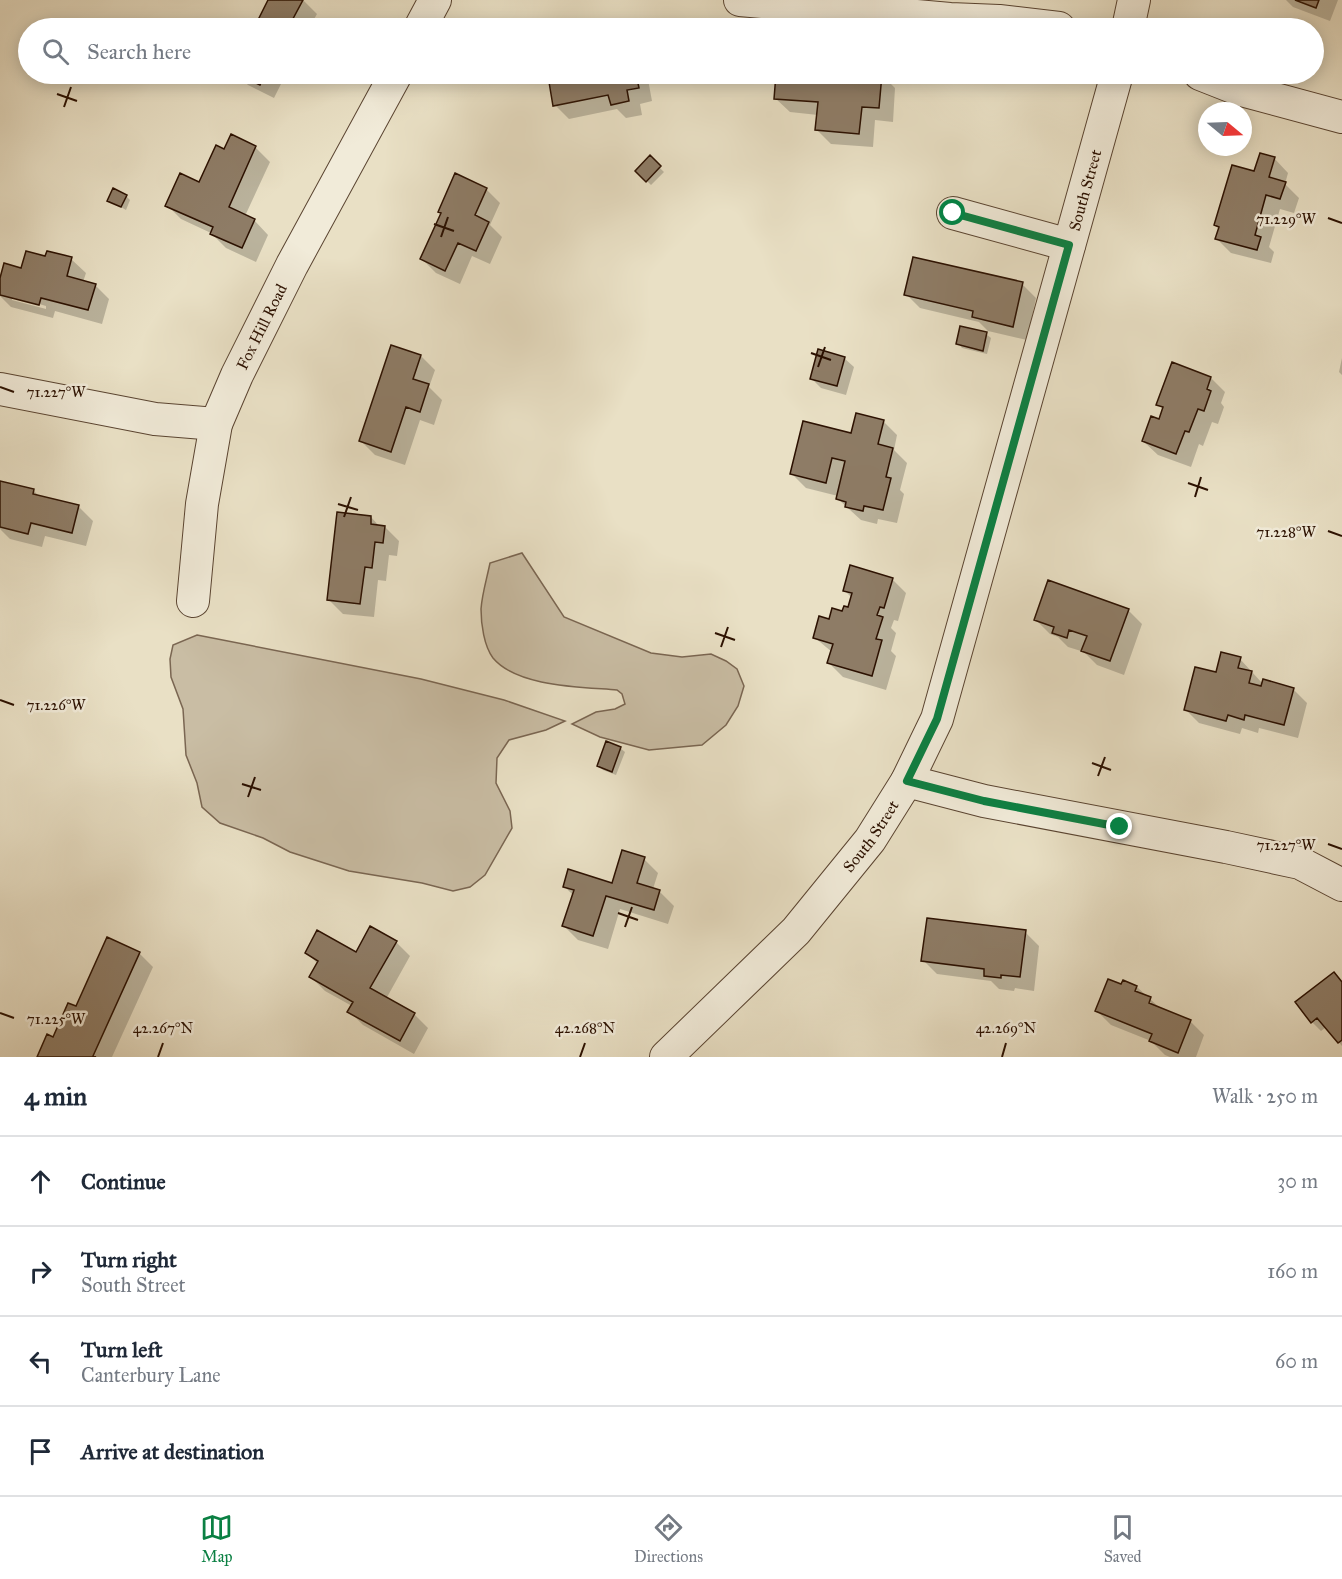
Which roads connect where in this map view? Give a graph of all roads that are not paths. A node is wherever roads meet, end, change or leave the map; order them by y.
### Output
1 (435, 0) edge
2 (740, 0) edge
3 (1134, 0) edge
4 (425, 18) edge
5 (939, 18) edge
6 (1130, 18) edge
7 (391, 84) edge
8 (1114, 84) edge
9 (1225, 84) edge
10 (1342, 117) edge
11 (953, 213) dead end
12 (1069, 245) junction
13 (0, 389) edge
14 (216, 424) junction
15 (193, 601) dead end
16 (907, 781) junction
17 (1342, 885) edge
18 (666, 1057) edge

1 - 4 street
2 - 5 street
3 - 6 street
7 - 14 street, Fox Hill Road
8 - 12 street, South Street
9 - 10 street
11 - 12 street
12 - 16 street, South Street
13 - 14 street
14 - 15 street, Fox Hill Road
16 - 17 street
16 - 18 street, South Street

